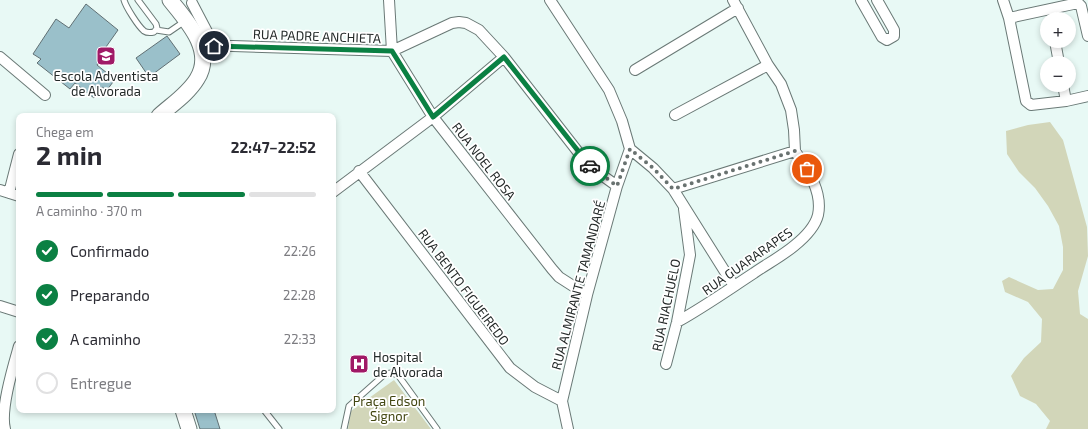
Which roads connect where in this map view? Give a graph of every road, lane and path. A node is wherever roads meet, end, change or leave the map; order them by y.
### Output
1 (124, 0) edge
2 (138, 0) edge
3 (170, 0) edge
4 (389, 0) edge
5 (550, 0) edge
6 (861, 0) edge
7 (877, 0) edge
8 (1003, 0) edge
9 (194, 1) edge
10 (736, 4) edge
11 (1056, 12) edge
12 (1040, 15) edge
13 (183, 17) junction
14 (1009, 18) junction
15 (156, 30) junction
16 (1088, 36) edge
17 (207, 45) junction
18 (392, 51) junction
19 (0, 57) edge
20 (504, 57) junction
21 (768, 65) junction
22 (635, 70) dead end
23 (1065, 92) edge
24 (45, 95) dead end
25 (1088, 96) edge
26 (1066, 102) junction
27 (162, 113) edge
28 (675, 115) dead end
29 (433, 117) junction
30 (630, 149) junction
31 (795, 151) junction
32 (16, 166) edge
33 (360, 172) junction
34 (617, 186) junction
35 (673, 189) junction
36 (336, 190) edge
37 (9, 193) edge
38 (683, 204) junction
39 (734, 286) junction
40 (587, 295) junction
41 (0, 306) edge
42 (16, 311) edge
43 (677, 322) junction
44 (16, 356) edge
45 (666, 364) dead end
46 (562, 401) junction
47 (185, 413) edge
48 (266, 413) edge
49 (5, 429) edge
50 (189, 429) edge
51 (279, 429) edge
52 (344, 429) edge
53 (437, 429) edge
54 (568, 429) edge

1 - 15 lane
2 - 15 lane
3 - 13 main road
4 - 18 street, RUA NOEL ROSA
5 - 30 street
6 - 7 street
8 - 14 street
9 - 13 street
9 - 17 street
10 - 21 street
10 - 22 street
11 - 16 street
12 - 14 street
13 - 15 lane
13 - 17 main road
14 - 26 street
17 - 18 street, RUA PADRE ANCHIETA
17 - 27 main road
18 - 20 street, RUA PADRE ANCHIETA
18 - 29 street, RUA NOEL ROSA
19 - 24 street
20 - 29 street
20 - 34 street, RUA PADRE ANCHIETA
21 - 28 street
21 - 31 street
23 - 26 street
25 - 26 street
29 - 33 street
29 - 40 street, RUA NOEL ROSA
30 - 34 street, RUA ALMIRANTE TAMANDARÉ
30 - 35 street
31 - 35 street
31 - 39 street, RUA GUARARAPES
32 - 37 street
33 - 36 street
33 - 46 street, RUA BENTO FIGUEIREDO
34 - 40 street, RUA ALMIRANTE TAMANDARÉ
35 - 38 street
38 - 39 street
38 - 43 street, RUA RIACHUELO
39 - 43 street, RUA GUARARAPES
40 - 46 street, RUA ALMIRANTE TAMANDARÉ
41 - 42 street
43 - 45 street, RUA RIACHUELO
44 - 49 street
46 - 54 street, RUA ALMIRANTE TAMANDARÉ
47 - 50 main road
48 - 51 lane
52 - 53 lane

